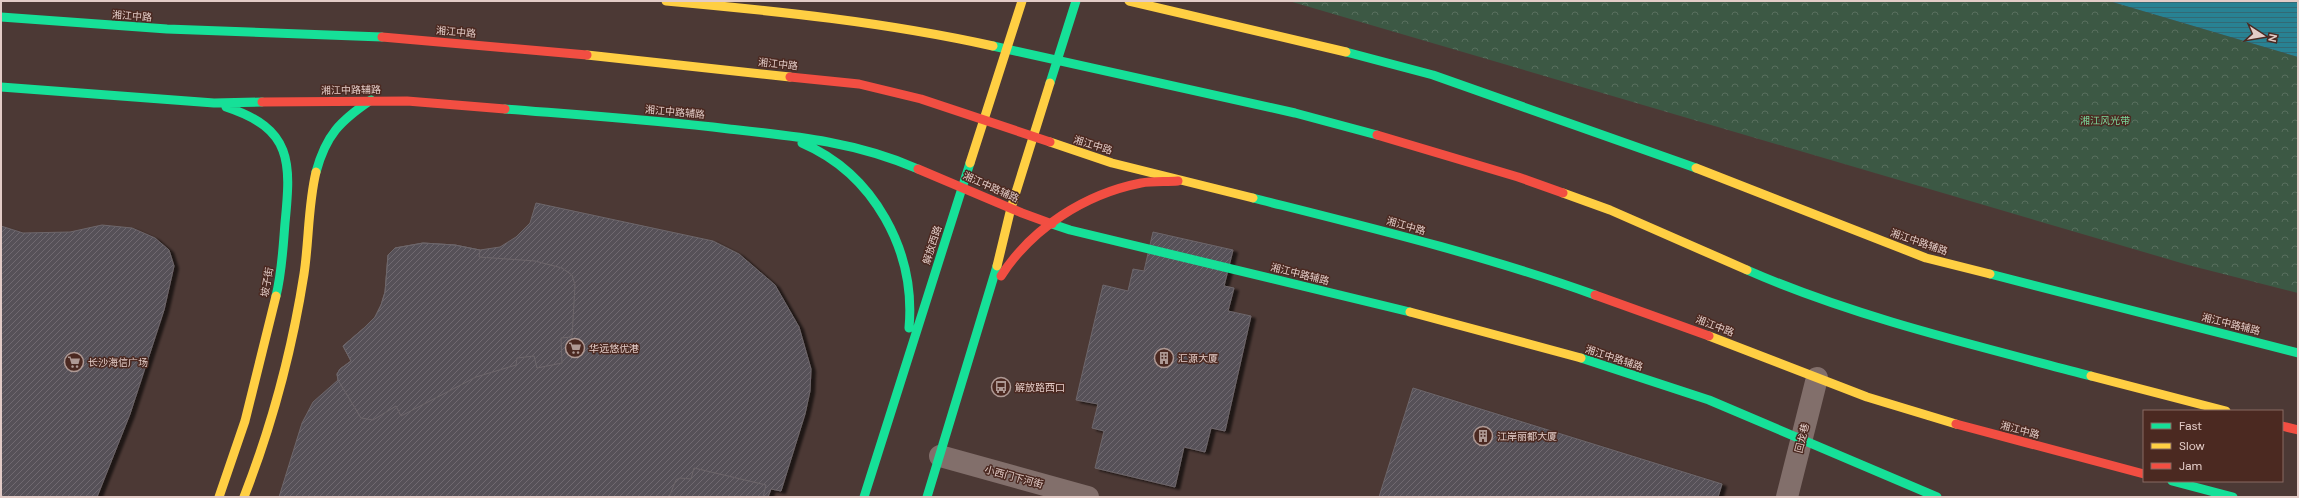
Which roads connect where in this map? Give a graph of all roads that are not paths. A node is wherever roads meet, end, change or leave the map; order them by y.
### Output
1 (666, 1) edge
2 (1022, 1) edge
3 (1076, 1) edge
4 (1129, 1) edge
5 (1, 17) edge
6 (1007, 49) junction
7 (1058, 60) junction
8 (1, 87) edge
9 (371, 100) junction
10 (214, 104) junction
11 (984, 119) junction
12 (768, 133) junction
13 (1033, 137) junction
14 (1184, 180) junction
15 (962, 186) junction
16 (1011, 208) junction
17 (1050, 223) junction
18 (984, 307) junction
19 (2298, 353) edge
20 (906, 359) junction
21 (1817, 378) junction
22 (2222, 410) edge
23 (2283, 426) edge
24 (2298, 430) edge
25 (1802, 439) junction
26 (940, 456) junction
27 (2143, 474) edge
28 (2176, 482) edge
29 (2212, 492) junction
30 (219, 497) edge
31 (244, 497) edge
32 (864, 497) edge
33 (927, 497) edge
34 (1088, 497) edge
35 (1786, 497) edge
36 (1937, 497) edge
37 (2223, 497) edge
38 (2233, 497) edge

1 - 6 main road
2 - 6 main road, 解放西路
3 - 7 main road
4 - 19 main road, 湘江中路辅路
5 - 11 main road, 湘江中路
6 - 7 main road
6 - 11 main road, 解放西路
7 - 13 main road
7 - 22 main road
8 - 10 main road, 湘江中路辅路
9 - 10 main road, 湘江中路辅路
9 - 12 main road, 湘江中路辅路
9 - 31 main road
10 - 30 main road, 坡子街
11 - 13 main road, 湘江中路
11 - 15 main road, 解放西路
12 - 15 main road, 湘江中路辅路
12 - 20 main road
13 - 14 main road, 湘江中路
13 - 16 main road
14 - 17 main road
14 - 21 main road, 湘江中路
15 - 16 main road, 湘江中路辅路
15 - 20 main road, 解放西路
16 - 17 main road, 湘江中路辅路
16 - 18 main road
17 - 18 main road
17 - 25 main road, 湘江中路辅路
18 - 26 main road
20 - 32 main road, 解放西路
21 - 25 street, 回龙巷
21 - 27 main road, 湘江中路
23 - 24 main road
25 - 35 street, 回龙巷
25 - 36 main road, 湘江中路辅路
26 - 33 main road
26 - 34 street, 小西门下河街
28 - 29 main road
29 - 37 main road
29 - 38 main road

